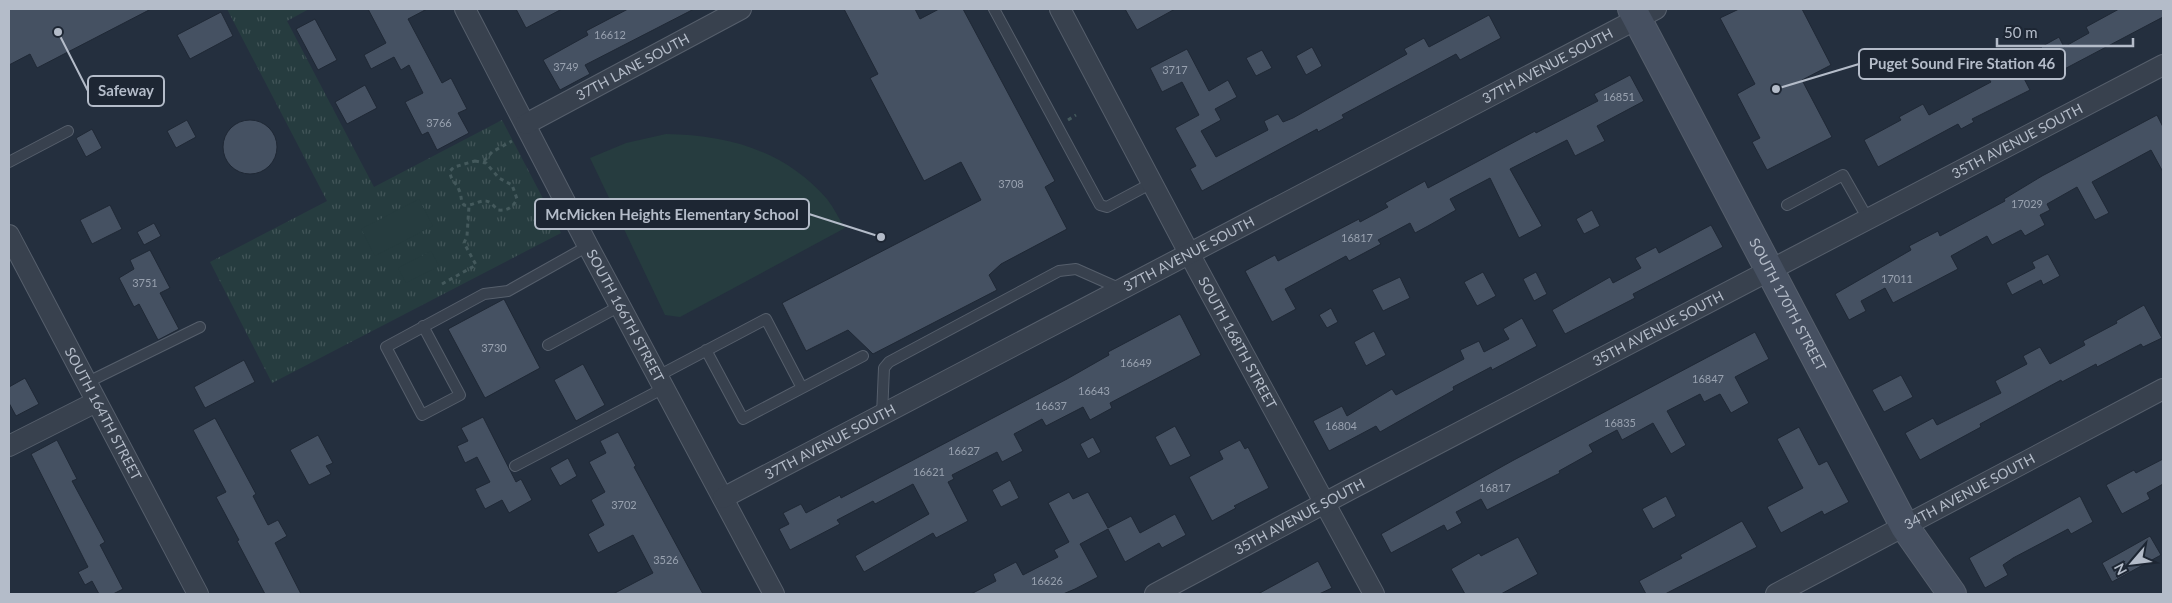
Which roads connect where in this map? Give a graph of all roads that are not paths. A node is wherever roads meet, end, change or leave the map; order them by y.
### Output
1 (465, 9) edge
2 (741, 9) edge
3 (994, 9) edge
4 (1060, 9) edge
5 (1642, 12) edge
6 (2163, 65) edge
7 (526, 124) junction
8 (68, 130) dead end
9 (9, 162) edge
10 (1152, 183) junction
11 (1787, 204) dead end
12 (1868, 220) junction
13 (9, 236) edge
14 (588, 246) junction
15 (1189, 254) junction
16 (1771, 270) junction
17 (1122, 290) junction
18 (620, 306) junction
19 (424, 326) junction
20 (200, 327) dead end
21 (548, 345) dead end
22 (706, 350) junction
23 (863, 356) dead end
24 (661, 382) junction
25 (86, 383) junction
26 (802, 388) junction
27 (2163, 389) edge
28 (96, 402) junction
29 (882, 415) junction
30 (9, 446) edge
31 (514, 466) dead end
32 (723, 498) junction
33 (1325, 503) junction
34 (1905, 527) junction
35 (198, 594) edge
36 (774, 594) edge
37 (1155, 594) edge
38 (1374, 594) edge
39 (1776, 594) edge
40 (1952, 594) edge

1 - 7 street, SOUTH 166TH STREET
2 - 7 street, 37TH LANE SOUTH
3 - 10 lane
4 - 10 street, SOUTH 168TH STREET
5 - 15 street, 37TH AVENUE SOUTH
5 - 16 street, SOUTH 170TH STREET
6 - 12 street, 35TH AVENUE SOUTH
7 - 14 street, SOUTH 166TH STREET
8 - 9 lane
10 - 15 street, SOUTH 168TH STREET
11 - 12 lane
12 - 16 street, 35TH AVENUE SOUTH
13 - 25 street, SOUTH 164TH STREET
14 - 18 street, SOUTH 166TH STREET
14 - 19 lane
15 - 17 street, 37TH AVENUE SOUTH
15 - 33 street, SOUTH 168TH STREET
16 - 33 street, 35TH AVENUE SOUTH
16 - 34 street, SOUTH 170TH STREET
17 - 29 street, 37TH AVENUE SOUTH
17 - 29 lane
18 - 21 lane
18 - 24 street, SOUTH 166TH STREET
19 - 19 lane
20 - 25 lane
22 - 24 lane
22 - 26 lane
22 - 26 lane
23 - 26 lane
24 - 31 lane
24 - 32 street, SOUTH 166TH STREET
25 - 28 street, SOUTH 164TH STREET
27 - 34 street, 34TH AVENUE SOUTH
28 - 30 street
28 - 35 street, SOUTH 164TH STREET
29 - 32 street, 37TH AVENUE SOUTH
32 - 36 street, SOUTH 166TH STREET
33 - 37 street, 35TH AVENUE SOUTH
33 - 38 street, SOUTH 168TH STREET
34 - 39 street, 34TH AVENUE SOUTH
34 - 40 street, SOUTH 170TH STREET

